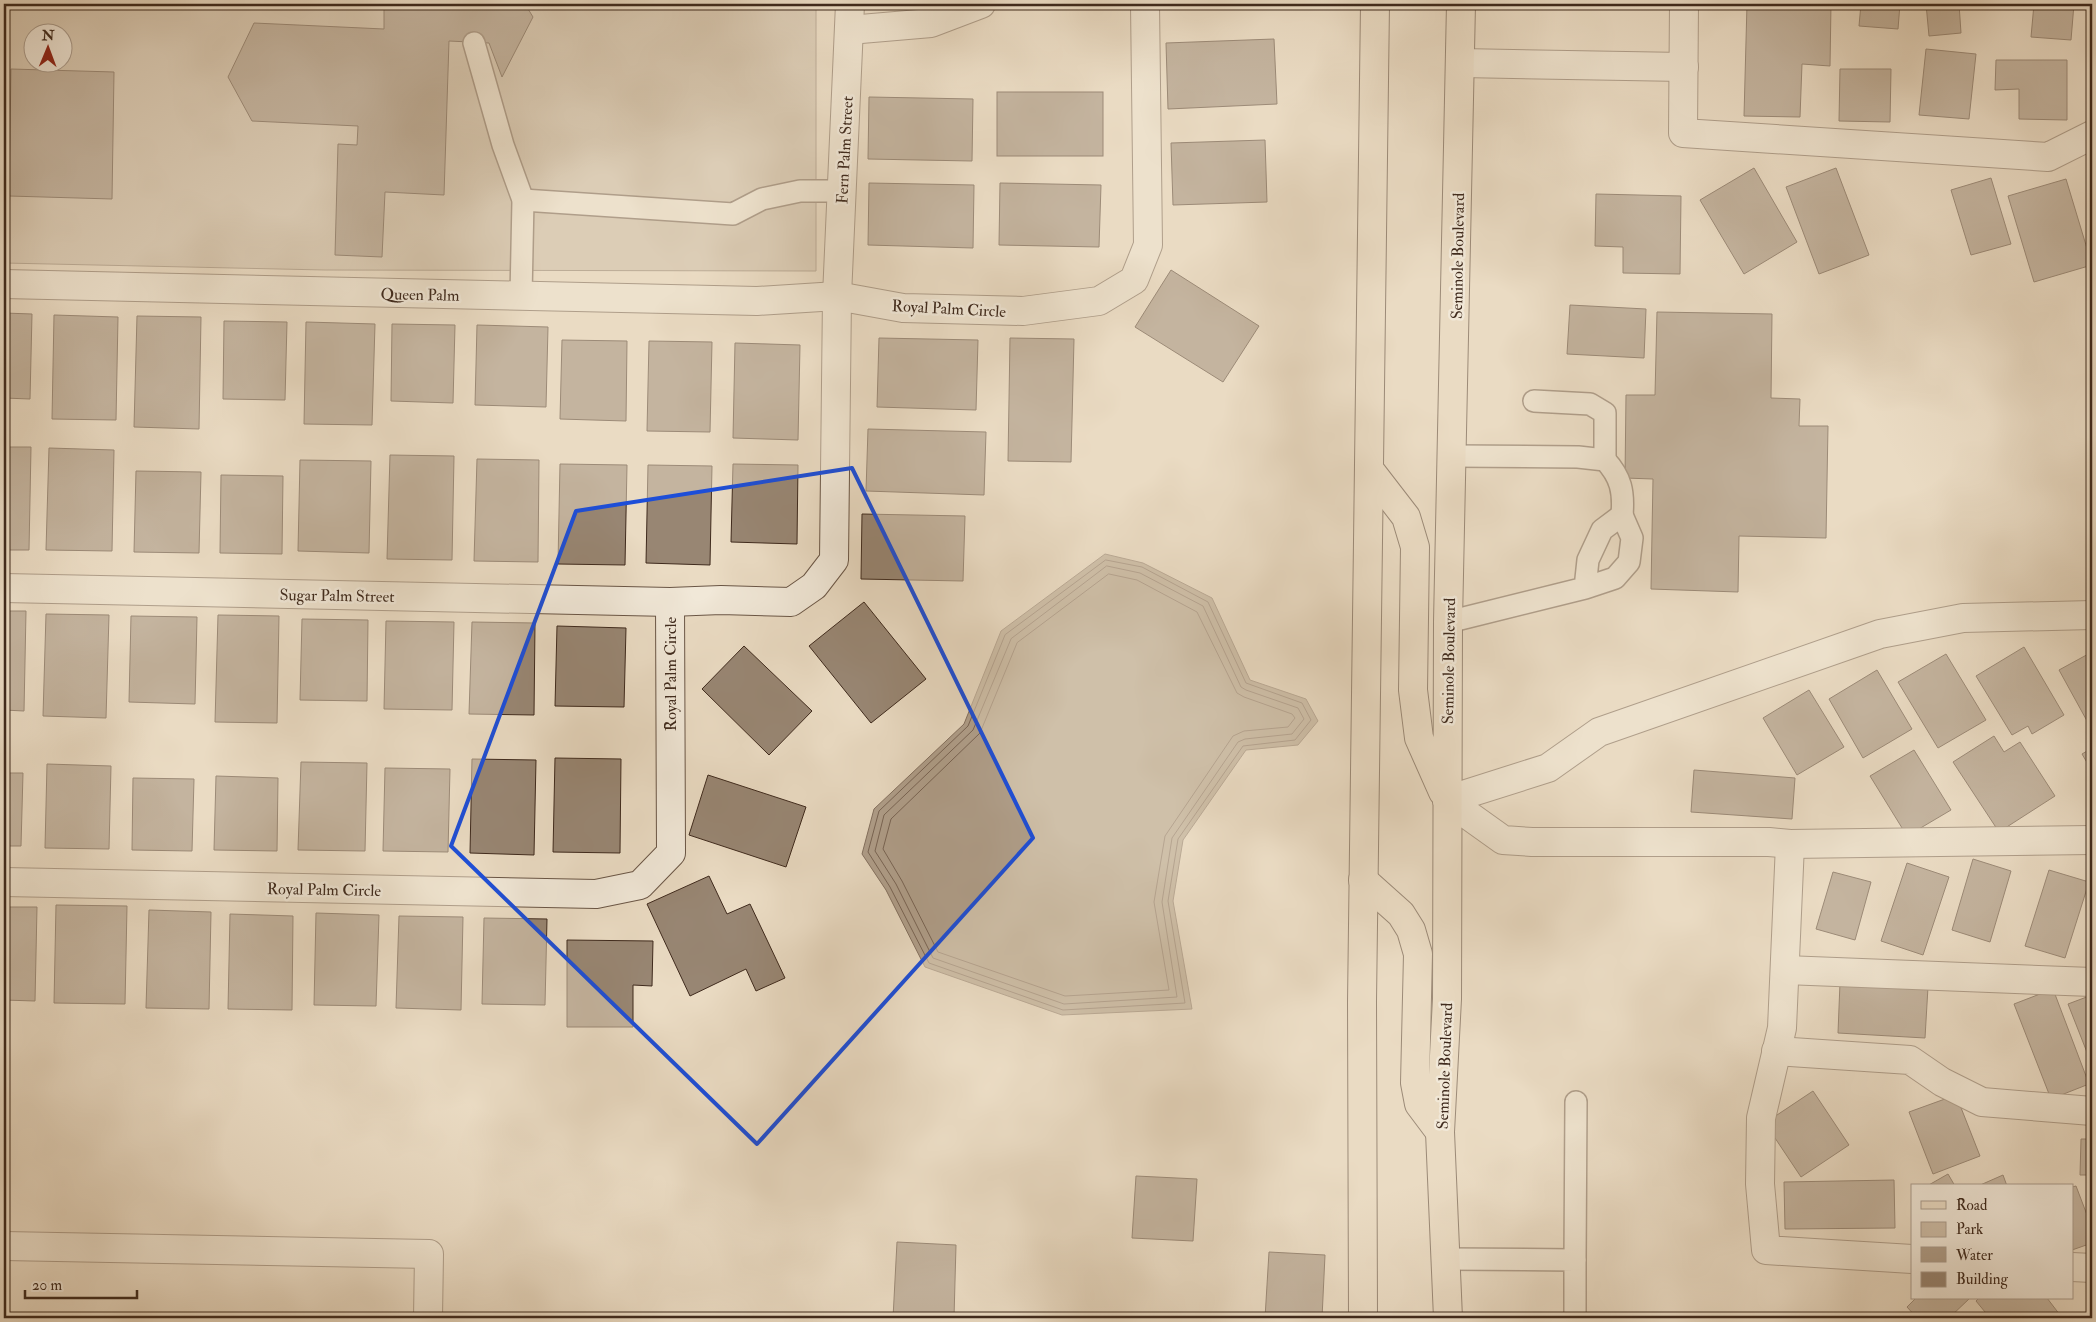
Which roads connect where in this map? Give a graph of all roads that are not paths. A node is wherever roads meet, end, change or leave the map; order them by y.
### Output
1 (981, 4) edge
2 (1146, 4) edge
3 (1375, 4) edge
4 (1462, 4) edge
5 (1684, 4) edge
6 (849, 17) edge
7 (474, 42) dead end
8 (1461, 63) junction
9 (1684, 67) junction
10 (2092, 135) edge
11 (842, 191) junction
12 (524, 200) junction
13 (4, 284) edge
14 (521, 296) junction
15 (837, 296) junction
16 (1534, 402) dead end
17 (1453, 456) junction
18 (1605, 460) junction
19 (1369, 469) junction
20 (1622, 515) junction
21 (4, 588) edge
22 (1585, 588) junction
23 (670, 602) junction
24 (2092, 614) edge
25 (1448, 622) junction
26 (1447, 800) junction
27 (2092, 840) edge
28 (1790, 844) junction
29 (1363, 880) junction
30 (4, 882) edge
31 (1785, 970) junction
32 (2092, 982) edge
33 (1776, 1051) junction
34 (1576, 1102) dead end
35 (2092, 1111) edge
36 (1440, 1132) junction
37 (4, 1246) edge
38 (1446, 1259) junction
39 (1911, 1259) edge
40 (1575, 1260) junction
41 (2074, 1267) edge
42 (2092, 1268) edge
43 (428, 1318) edge
44 (1363, 1318) edge
45 (1448, 1318) edge
46 (1574, 1318) edge

1 - 6 street
2 - 15 street, Royal Palm Circle
3 - 19 main road
4 - 8 main road, Seminole Boulevard
5 - 9 street
6 - 11 street, Fern Palm Street
7 - 12 lane
8 - 9 street
8 - 17 main road, Seminole Boulevard
9 - 10 street
11 - 12 lane
11 - 15 street, Fern Palm Street
12 - 14 lane
13 - 14 street, Queen Palm
14 - 15 street, Queen Palm
15 - 23 street, Royal Palm Circle
16 - 18 lane
17 - 18 lane
17 - 25 main road, Seminole Boulevard
18 - 20 lane
19 - 26 main road
19 - 29 main road
20 - 22 lane
20 - 22 lane
21 - 23 street, Sugar Palm Street
22 - 25 lane
23 - 30 street, Royal Palm Circle
24 - 26 street
25 - 26 main road, Seminole Boulevard
26 - 28 street
26 - 36 main road, Seminole Boulevard
27 - 28 street
28 - 31 street
29 - 36 main road
29 - 44 main road
31 - 32 street
31 - 33 street
33 - 35 street
33 - 39 street
34 - 40 lane
36 - 38 main road, Seminole Boulevard
37 - 43 street
38 - 40 lane
38 - 45 main road, Seminole Boulevard
40 - 46 lane
41 - 42 street

